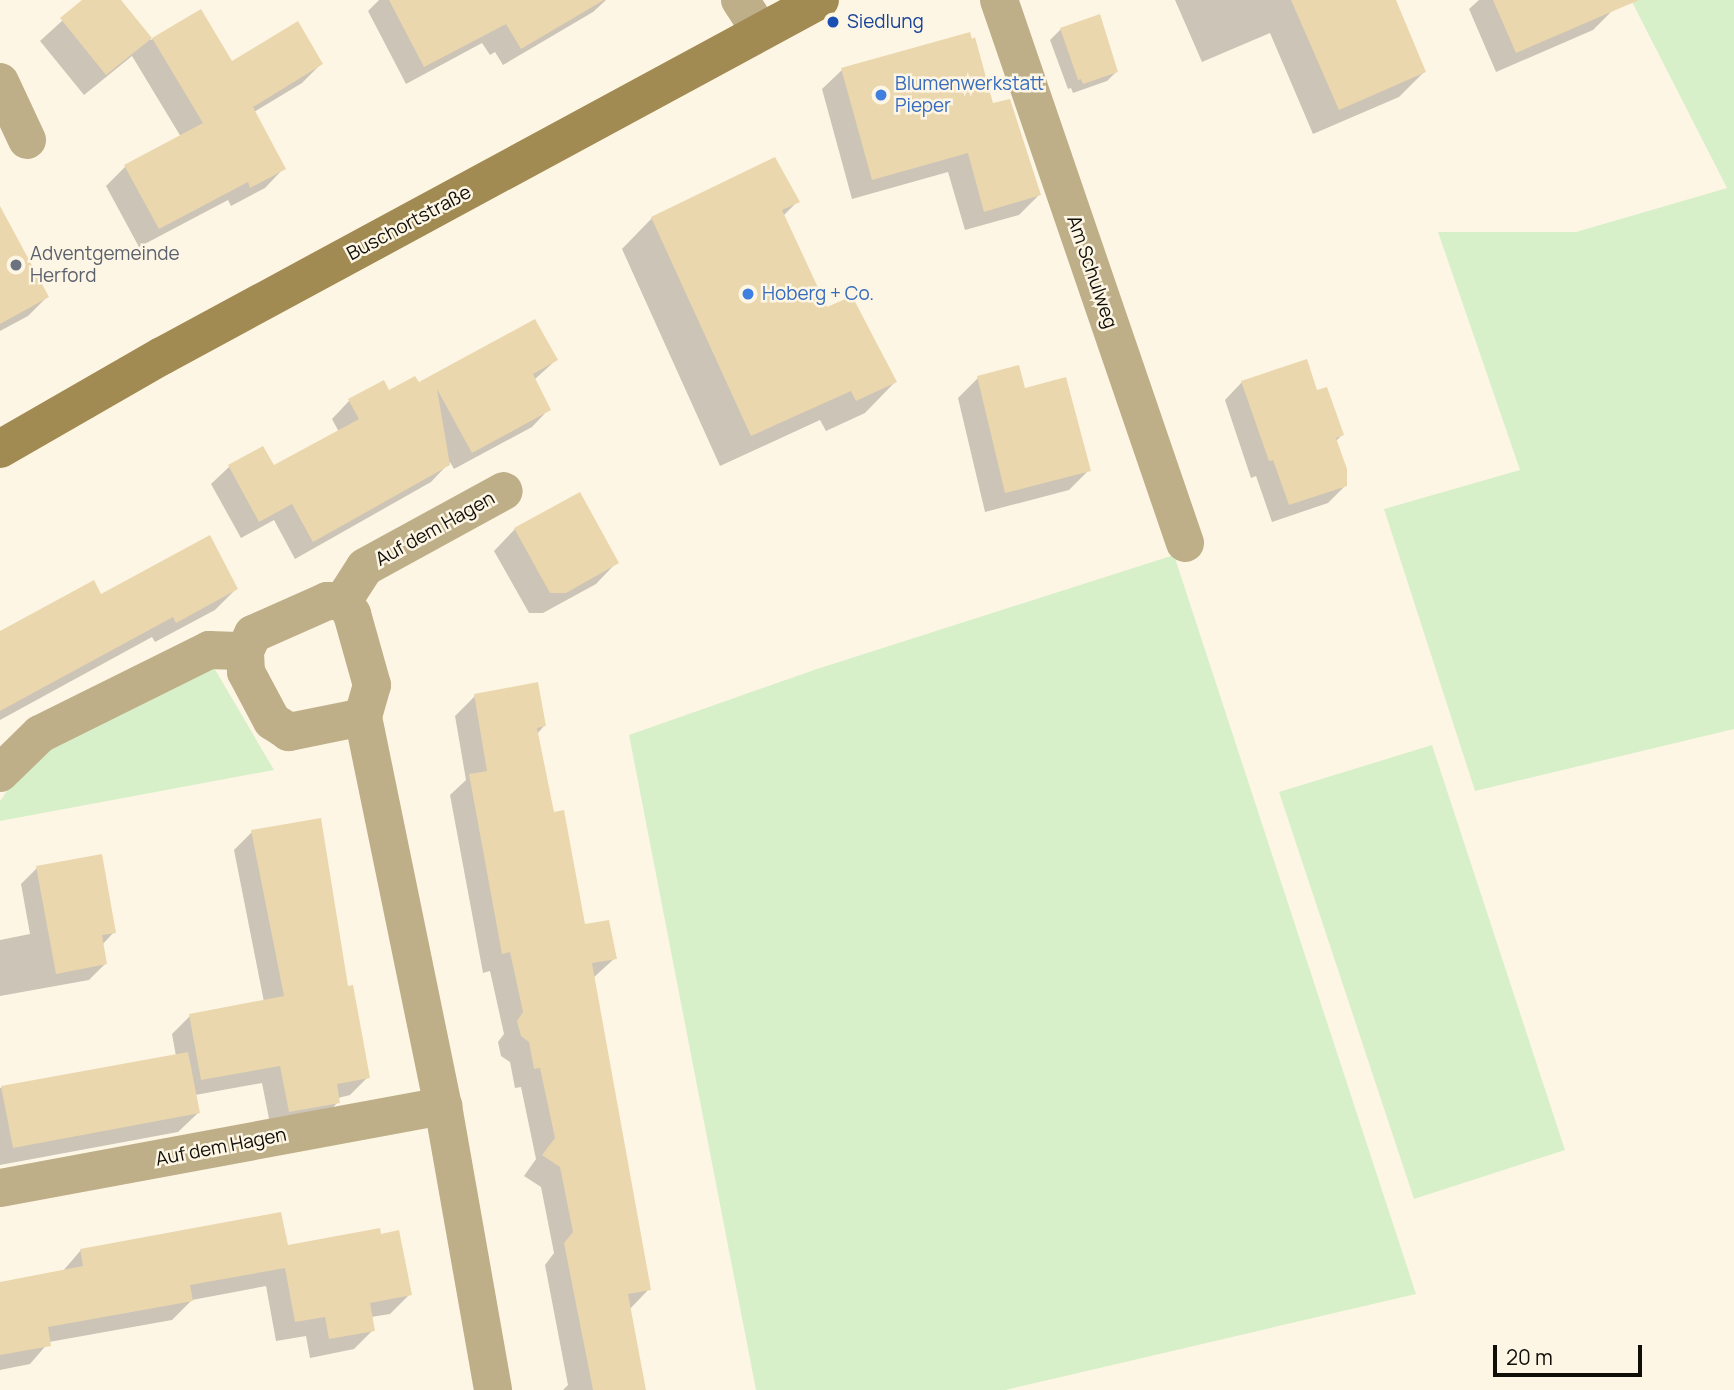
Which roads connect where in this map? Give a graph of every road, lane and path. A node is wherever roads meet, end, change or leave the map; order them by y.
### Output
1 (740, 0) edge
2 (820, 0) edge
3 (999, 0) edge
4 (761, 32) junction
5 (0, 82) edge
6 (27, 140) dead end
7 (0, 449) edge
8 (504, 491) dead end
9 (1185, 543) dead end
10 (342, 601) junction
11 (244, 651) junction
12 (363, 717) junction
13 (0, 773) edge
14 (443, 1106) junction
15 (0, 1188) edge
16 (493, 1390) edge

1 - 4 street
2 - 4 main road, Buschortstraße
3 - 9 street, Am Schulweg
4 - 7 main road, Buschortstraße
5 - 6 street
8 - 10 street, Auf dem Hagen
10 - 11 street
10 - 12 street
11 - 12 street
11 - 13 street
12 - 14 street
14 - 15 street, Auf dem Hagen
14 - 16 street

